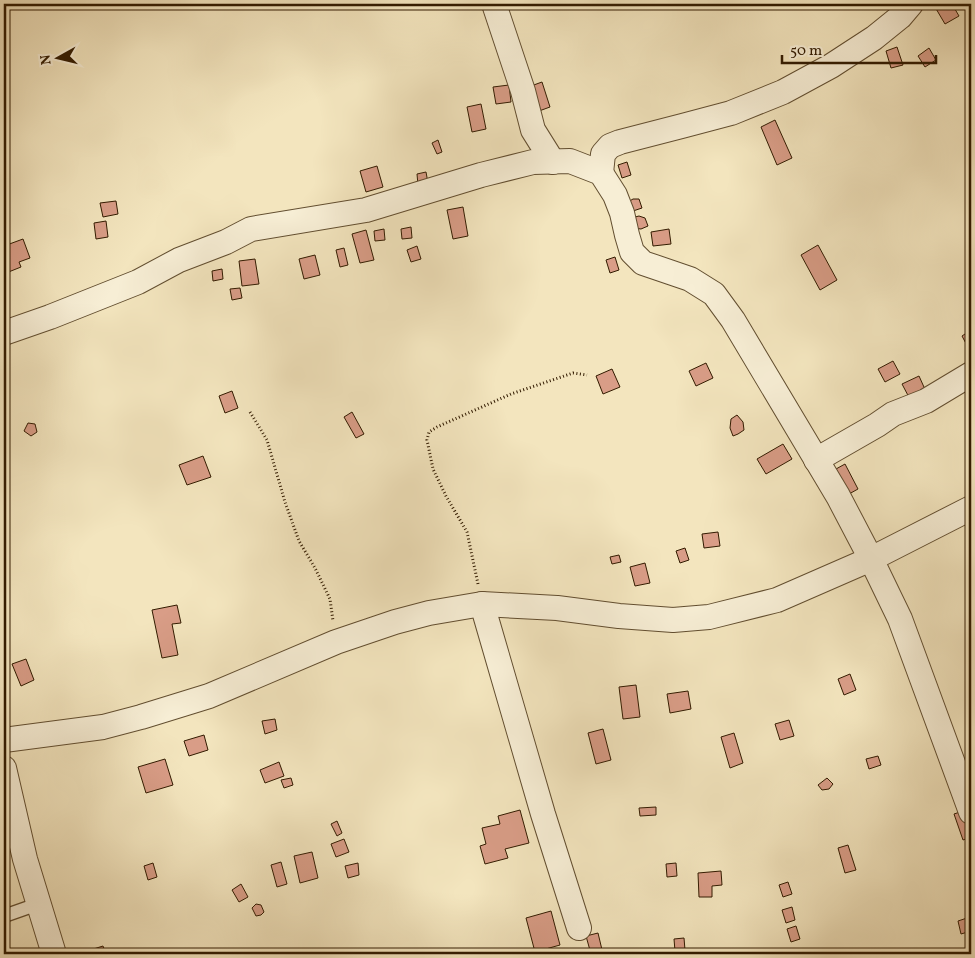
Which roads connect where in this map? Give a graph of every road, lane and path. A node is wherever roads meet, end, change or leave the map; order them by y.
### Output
1 (494, 4) edge
2 (911, 4) edge
3 (553, 162) junction
4 (601, 173) junction
5 (4, 333) edge
6 (587, 374) dead end
7 (971, 374) edge
8 (250, 412) dead end
9 (816, 460) junction
10 (971, 508) edge
11 (871, 559) junction
12 (482, 604) junction
13 (336, 642) junction
14 (4, 740) edge
15 (4, 768) edge
16 (971, 812) edge
17 (38, 904) junction
18 (4, 916) edge
19 (579, 928) dead end
20 (54, 954) edge

1 - 3 street
2 - 4 street
3 - 4 street
3 - 5 street
4 - 9 street
6 - 12 path
7 - 9 street
8 - 13 path
9 - 11 street
10 - 11 street
11 - 12 street
11 - 16 street
12 - 13 street
12 - 19 street
13 - 14 street
15 - 17 street
17 - 18 lane
17 - 20 street

